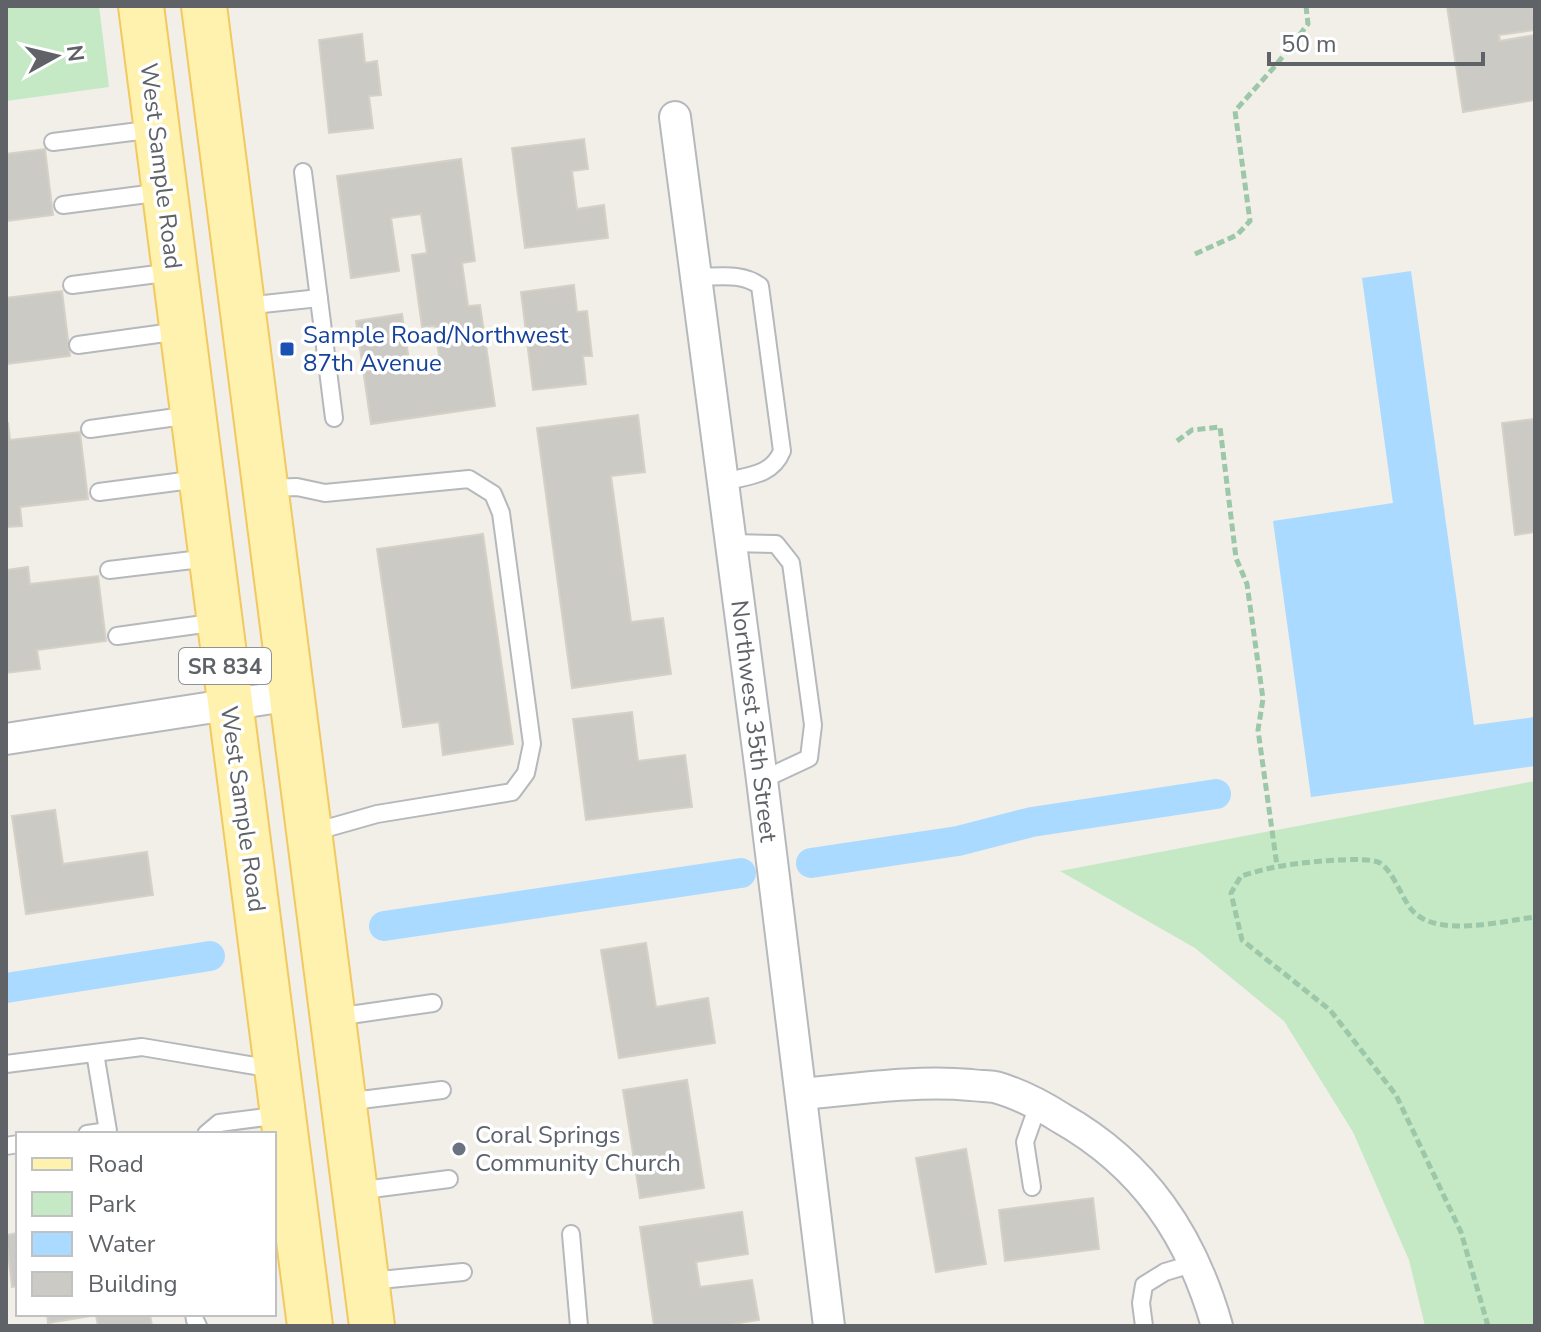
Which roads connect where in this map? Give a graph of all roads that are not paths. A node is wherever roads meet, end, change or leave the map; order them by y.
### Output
1 (141, 6) edge
2 (204, 6) edge
3 (675, 117) dead end
4 (156, 129) junction
5 (53, 142) dead end
6 (303, 172) dead end
7 (165, 191) junction
8 (63, 205) dead end
9 (175, 271) junction
10 (696, 277) junction
11 (72, 285) dead end
12 (319, 298) junction
13 (242, 306) junction
14 (182, 331) junction
15 (78, 345) dead end
16 (193, 415) junction
17 (334, 418) dead end
18 (90, 429) dead end
19 (201, 479) junction
20 (723, 482) junction
21 (266, 488) junction
22 (99, 492) dead end
23 (731, 543) junction
24 (211, 558) junction
25 (109, 570) dead end
26 (219, 622) junction
27 (117, 636) dead end
28 (292, 695) junction
29 (229, 705) junction
30 (6, 739) edge
31 (762, 780) junction
32 (309, 833) junction
33 (433, 1003) dead end
34 (333, 1018) junction
35 (95, 1053) junction
36 (6, 1064) edge
37 (278, 1070) junction
38 (442, 1090) dead end
39 (801, 1094) junction
40 (344, 1102) junction
41 (1038, 1105) junction
42 (283, 1114) junction
43 (101, 1132) edge
44 (208, 1132) edge
45 (449, 1179) dead end
46 (1032, 1187) dead end
47 (355, 1191) junction
48 (571, 1234) dead end
49 (1195, 1263) junction
50 (463, 1272) dead end
51 (366, 1282) junction
52 (310, 1326) edge
53 (372, 1326) edge
54 (579, 1326) edge
55 (829, 1326) edge
56 (1144, 1326) edge
57 (1217, 1326) edge

1 - 4 main road, West Sample Road / SR 834
2 - 13 main road, SR 834
3 - 10 street, Northwest 35th Street
4 - 5 lane
4 - 7 main road, West Sample Road / SR 834
6 - 12 lane
7 - 8 lane
7 - 9 main road, West Sample Road / SR 834
9 - 11 lane
9 - 14 main road, West Sample Road / SR 834
10 - 20 street, Northwest 35th Street
10 - 20 lane
12 - 13 lane
12 - 17 lane
13 - 21 main road, SR 834
14 - 15 lane
14 - 16 main road, West Sample Road / SR 834
16 - 18 lane
16 - 19 main road, West Sample Road / SR 834
19 - 22 lane
19 - 24 main road, West Sample Road / SR 834
20 - 23 street, Northwest 35th Street
21 - 28 main road, SR 834
21 - 32 lane
23 - 31 street, Northwest 35th Street
23 - 31 lane
24 - 25 lane
24 - 26 main road, West Sample Road / SR 834
26 - 27 lane
26 - 29 main road, West Sample Road / SR 834
28 - 29 street
28 - 32 main road, SR 834
29 - 30 street
29 - 37 main road, West Sample Road / SR 834
31 - 39 street, Northwest 35th Street
32 - 34 main road, SR 834
33 - 34 lane
34 - 40 main road, SR 834
35 - 36 lane
35 - 37 lane
35 - 43 lane
37 - 42 main road, West Sample Road / SR 834
38 - 40 lane
39 - 41 street
39 - 55 street, Northwest 35th Street
40 - 47 main road, SR 834
41 - 46 lane
41 - 49 street
42 - 44 lane
42 - 52 main road, West Sample Road / SR 834
45 - 47 lane
47 - 51 main road, SR 834
48 - 54 lane
49 - 56 lane
49 - 57 street
50 - 51 lane
51 - 53 main road, SR 834

